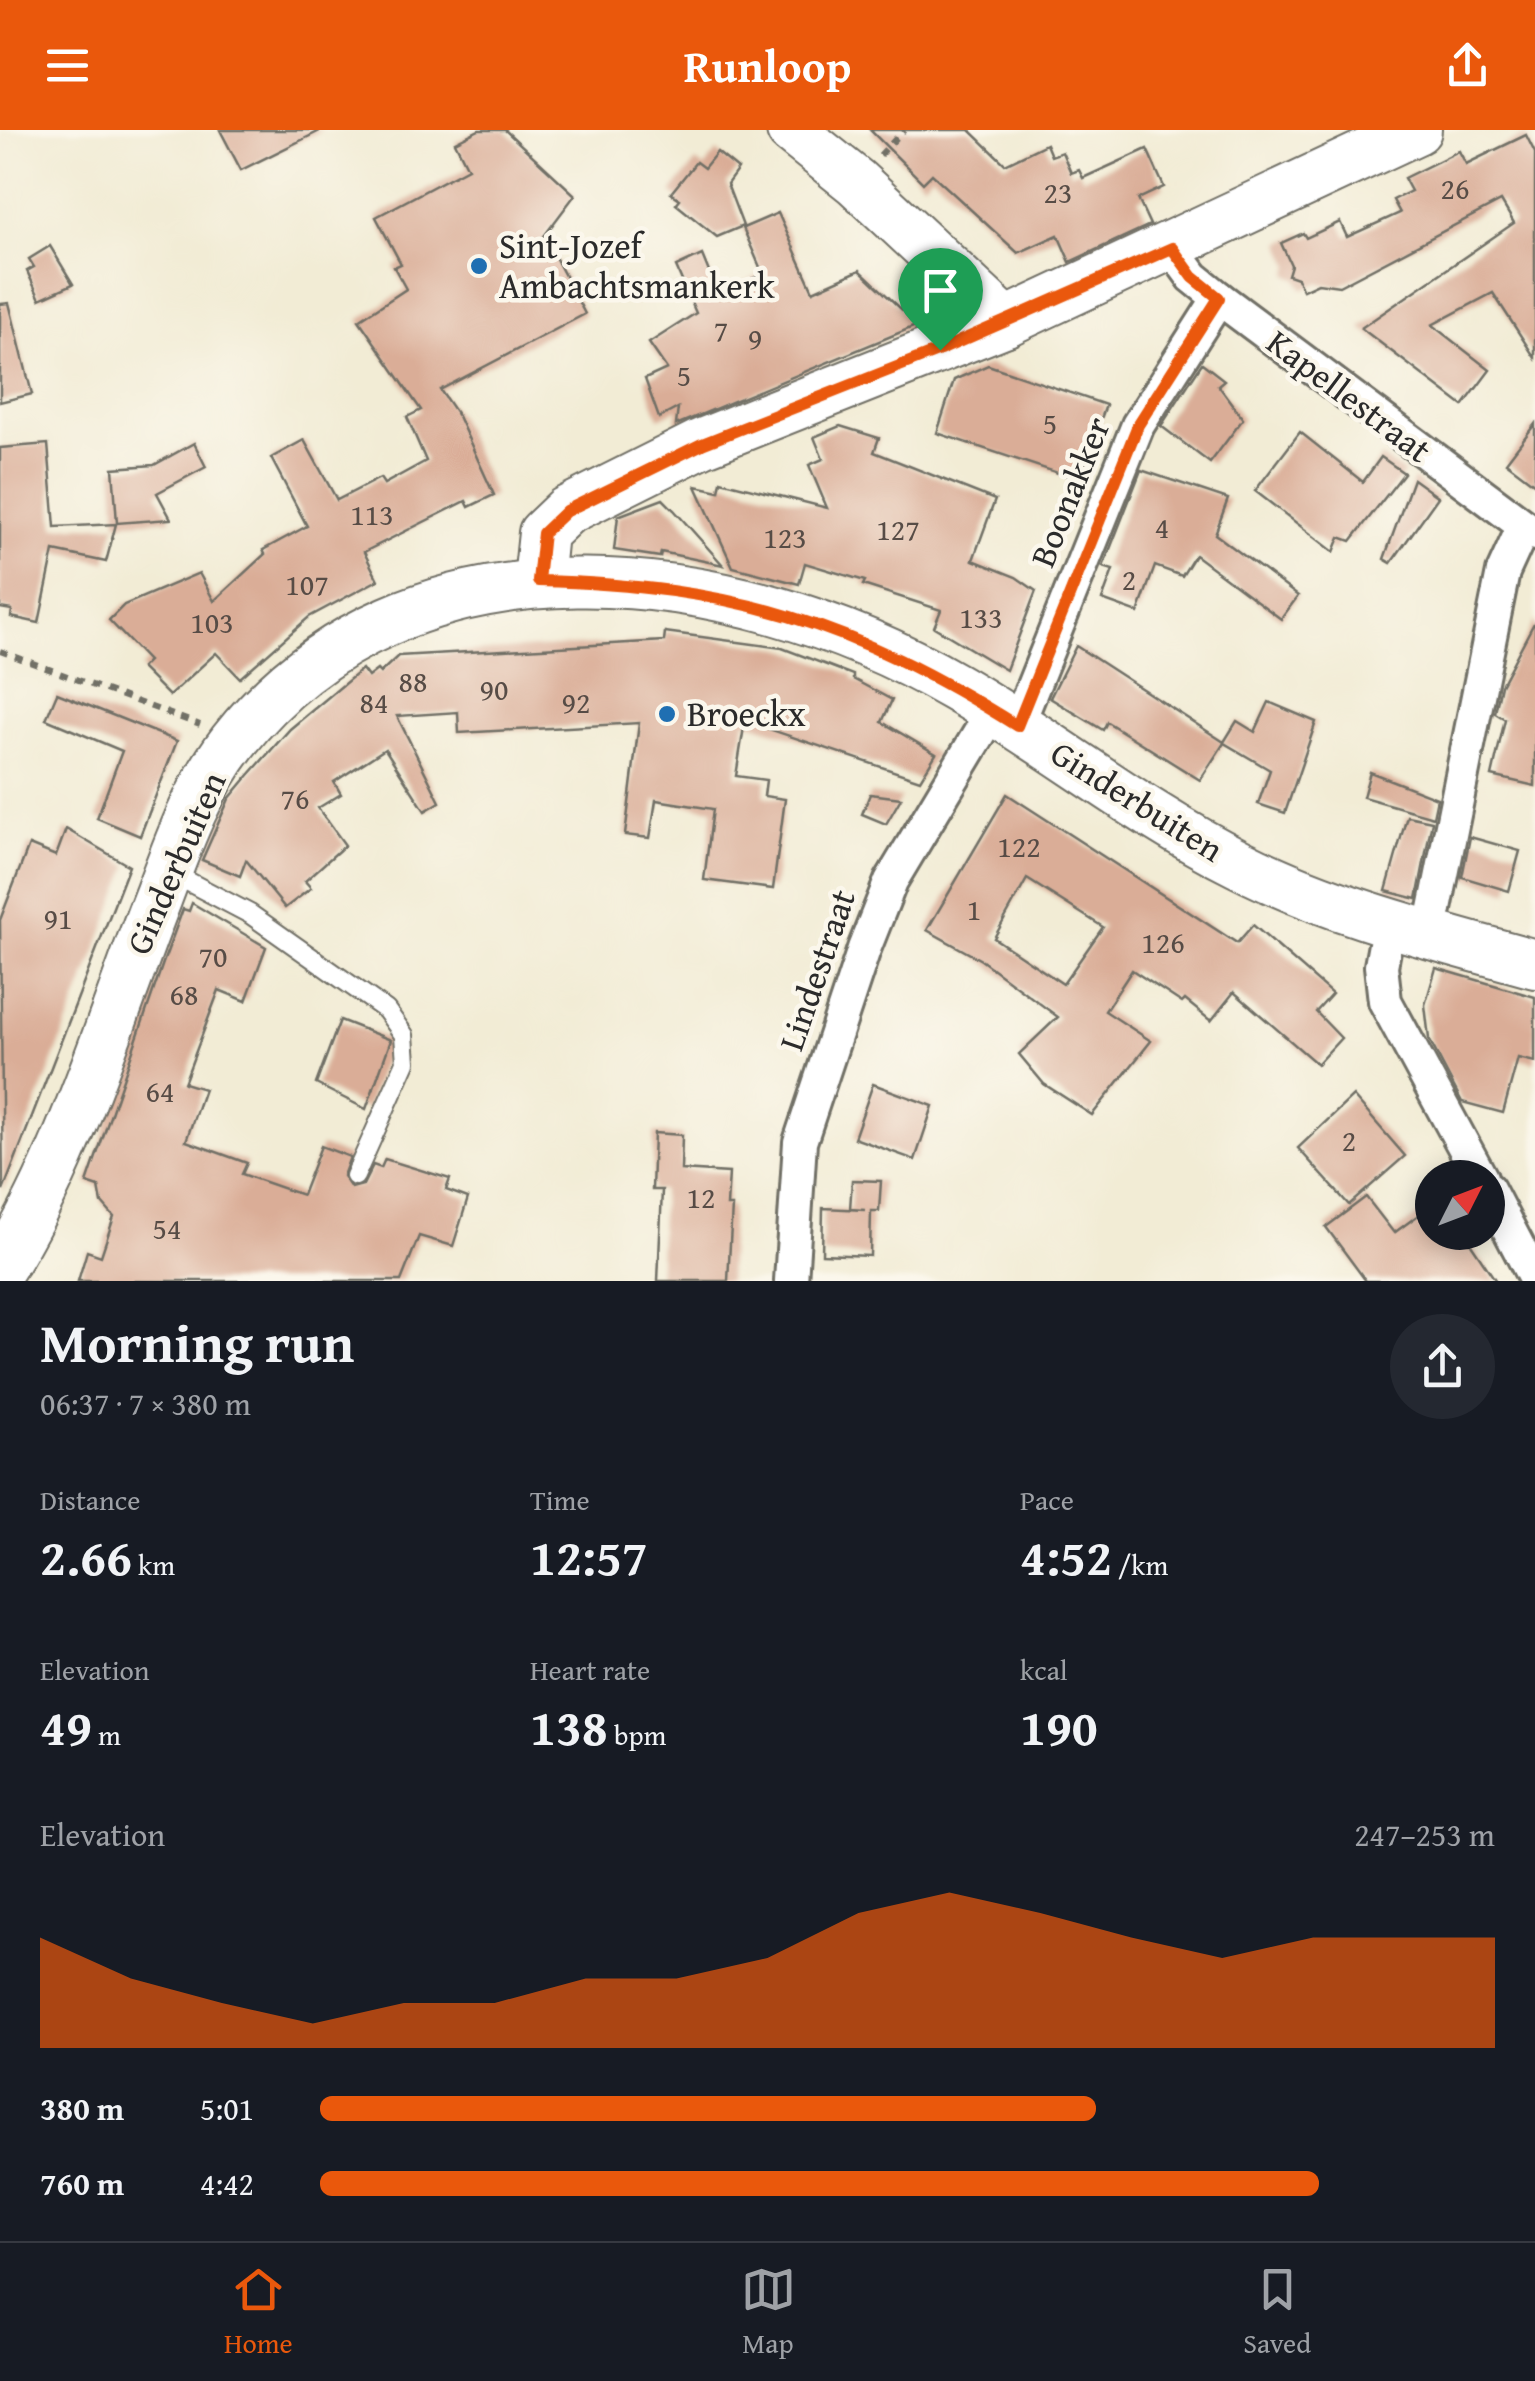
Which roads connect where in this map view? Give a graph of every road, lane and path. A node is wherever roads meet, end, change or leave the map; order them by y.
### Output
1 (791, 130) edge
2 (1417, 130) edge
3 (1172, 248) junction
4 (1219, 298) junction
5 (1006, 322) junction
6 (1529, 530) edge
7 (538, 581) junction
8 (0, 651) edge
9 (1005, 718) junction
10 (233, 742) junction
11 (168, 871) junction
12 (1409, 928) junction
13 (1535, 964) edge
14 (1471, 1160) edge
15 (355, 1176) dead end
16 (1505, 1222) edge
17 (0, 1269) edge
18 (1535, 1279) edge
19 (791, 1281) edge

1 - 5 main road
2 - 3 main road
3 - 4 street, Kapellestraat
3 - 5 main road
4 - 6 street, Kapellestraat
4 - 9 street, Boonakker
5 - 7 main road
6 - 12 street
7 - 9 main road, Ginderbuiten
7 - 10 main road, Ginderbuiten
8 - 10 path
9 - 12 main road, Ginderbuiten
9 - 19 street, Lindestraat
10 - 11 main road, Ginderbuiten
11 - 15 lane
11 - 17 main road, Ginderbuiten
12 - 13 main road, Ginderbuiten
12 - 14 street
16 - 18 street

